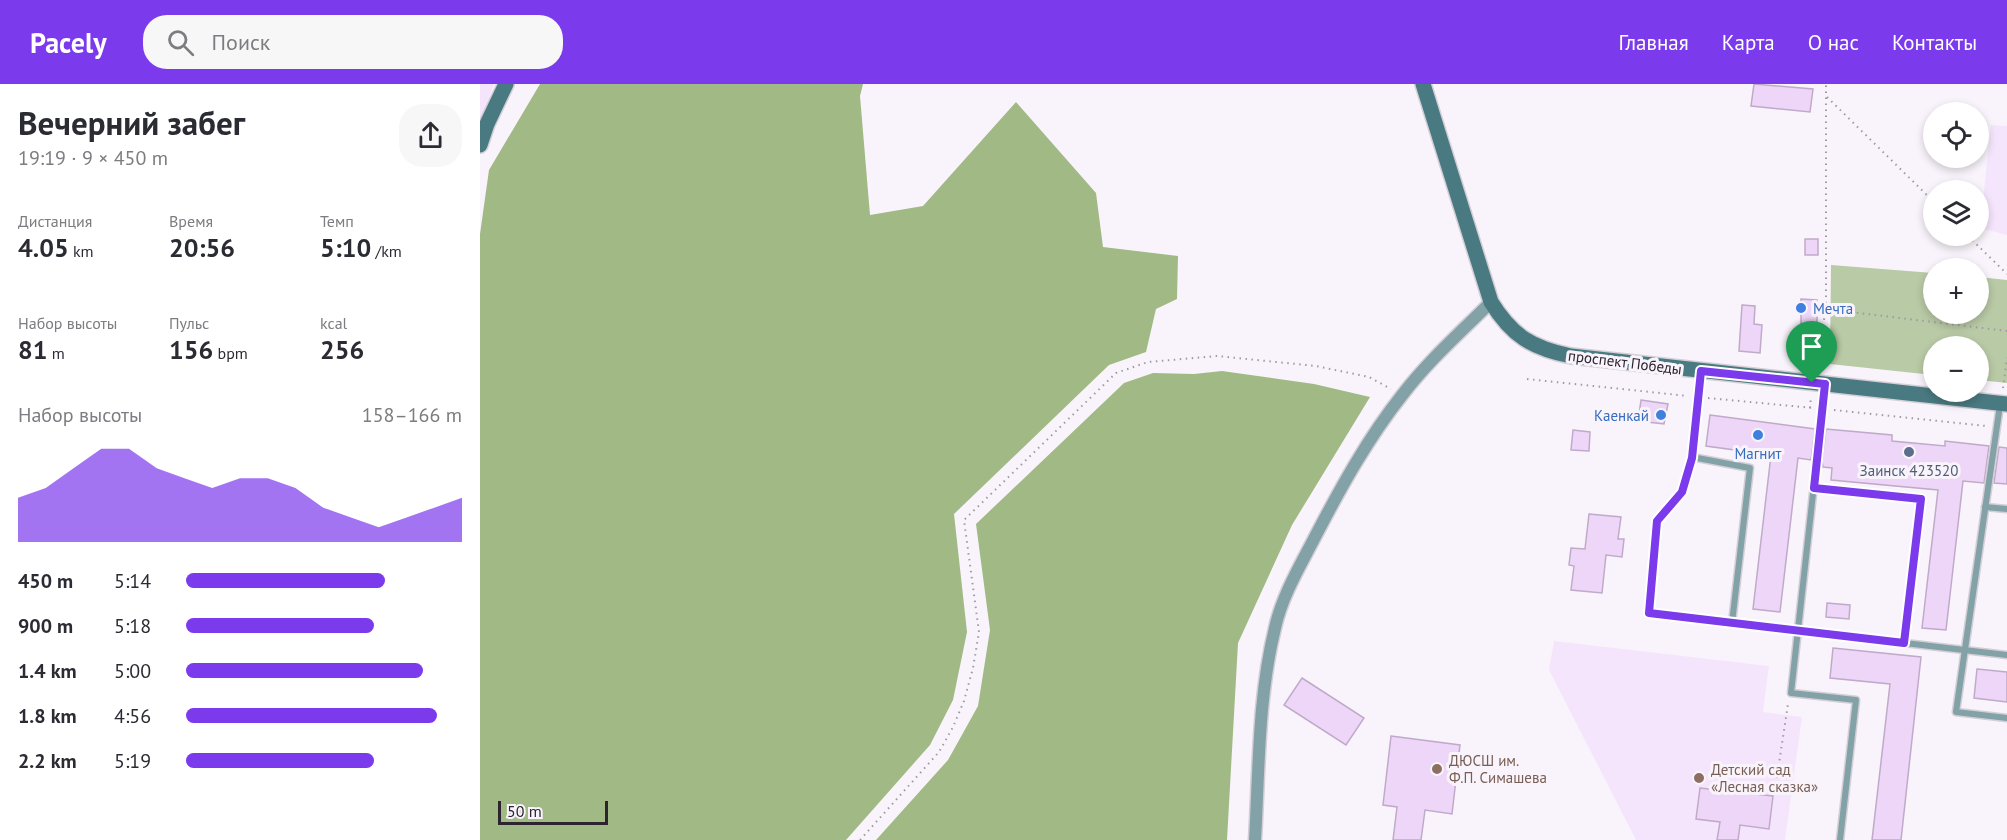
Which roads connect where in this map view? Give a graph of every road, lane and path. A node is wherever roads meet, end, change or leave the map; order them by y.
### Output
1 (506, 84) edge
2 (1423, 84) edge
3 (1826, 84) edge
4 (1827, 97) junction
5 (480, 145) edge
6 (1923, 191) edge
7 (1978, 246) edge
8 (2007, 274) edge
9 (1491, 302) junction
10 (1826, 309) junction
11 (2007, 331) edge
12 (2007, 358) edge
13 (1701, 371) junction
14 (1527, 379) dead end
15 (1819, 383) junction
16 (1402, 394) junction
17 (1698, 397) junction
18 (2004, 404) edge
19 (1810, 408) junction
20 (1822, 409) junction
21 (1997, 427) junction
22 (1692, 458) junction
23 (1814, 488) junction
24 (1985, 507) junction
25 (2007, 509) edge
26 (1732, 623) junction
27 (1797, 630) junction
28 (1904, 643) junction
29 (1963, 650) junction
30 (2007, 655) edge
31 (1791, 693) junction
32 (2007, 718) edge
33 (1775, 790) dead end
34 (860, 840) edge
35 (1255, 840) edge
36 (1840, 840) edge

1 - 5 main road
2 - 9 main road, проспект Победы
3 - 4 path
4 - 6 path
4 - 10 path
7 - 8 path
9 - 13 main road, проспект Победы
9 - 16 street
10 - 11 path
10 - 15 path
12 - 18 path
13 - 15 main road, проспект Победы
13 - 17 lane
14 - 17 path
15 - 18 main road, проспект Победы
15 - 19 path
15 - 20 lane
16 - 34 path
16 - 35 street
17 - 19 path
17 - 22 lane
18 - 21 lane
19 - 20 path
20 - 21 path
20 - 23 lane
21 - 24 lane
22 - 26 lane
22 - 26 lane
23 - 27 lane
23 - 28 lane
24 - 25 lane
24 - 29 lane
26 - 27 lane
27 - 28 lane
27 - 31 lane
28 - 29 lane
29 - 30 lane
29 - 32 lane
31 - 33 path
31 - 36 lane

